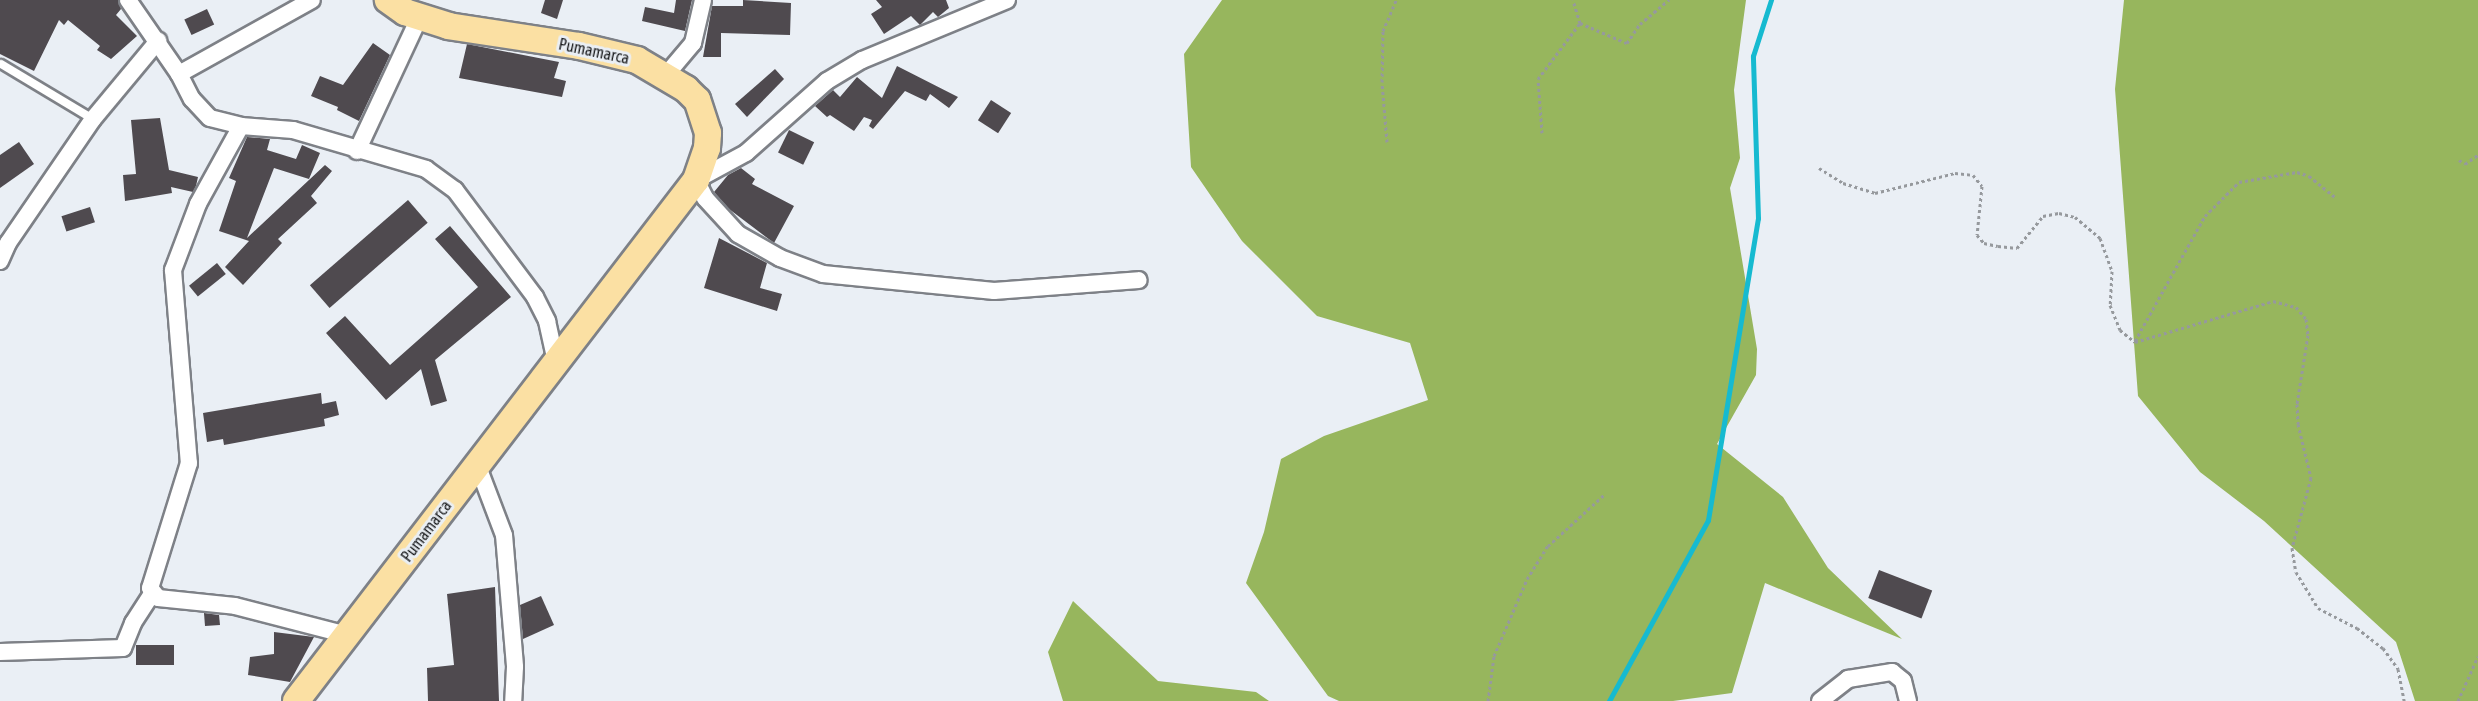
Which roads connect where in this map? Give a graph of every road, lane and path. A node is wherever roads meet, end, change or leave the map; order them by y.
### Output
1 (128, 0) edge
2 (312, 0) edge
3 (388, 0) edge
4 (703, 0) edge
5 (1007, 0) edge
6 (1396, 0) edge
7 (1573, 0) edge
8 (1670, 0) edge
9 (420, 18) junction
10 (1580, 23) junction
11 (158, 41) junction
12 (1, 64) edge
13 (179, 74) junction
14 (666, 75) junction
15 (93, 119) junction
16 (242, 126) junction
17 (1542, 133) dead end
18 (1387, 142) dead end
19 (357, 151) junction
20 (2478, 155) edge
21 (2459, 160) dead end
22 (1819, 168) dead end
23 (696, 180) junction
24 (2336, 198) dead end
25 (0, 261) edge
26 (1139, 280) dead end
27 (2135, 342) junction
28 (556, 363) junction
29 (477, 464) junction
30 (1605, 494) dead end
31 (152, 594) junction
32 (347, 635) junction
33 (0, 652) edge
34 (2478, 656) edge
35 (296, 701) edge
36 (513, 701) edge
37 (1488, 701) edge
38 (1820, 701) edge
39 (1908, 701) edge
40 (2404, 701) edge
41 (2458, 701) edge

1 - 11 street
2 - 13 street
3 - 9 main road, Pumamarca
4 - 14 street
5 - 23 street
6 - 18 path
7 - 10 path
8 - 10 path
9 - 14 main road, Pumamarca
9 - 19 street
10 - 17 path
11 - 13 street
11 - 15 street
12 - 15 lane
13 - 16 street
14 - 23 main road, Pumamarca
15 - 25 street
16 - 19 street
16 - 31 street
19 - 28 street
20 - 21 path
22 - 27 path
23 - 26 street
23 - 28 main road, Pumamarca
24 - 27 path
27 - 40 path
28 - 29 main road, Pumamarca
29 - 32 main road, Pumamarca
29 - 36 street
30 - 37 path
31 - 32 street
31 - 33 street
32 - 35 main road, Pumamarca
34 - 41 path
38 - 39 street

